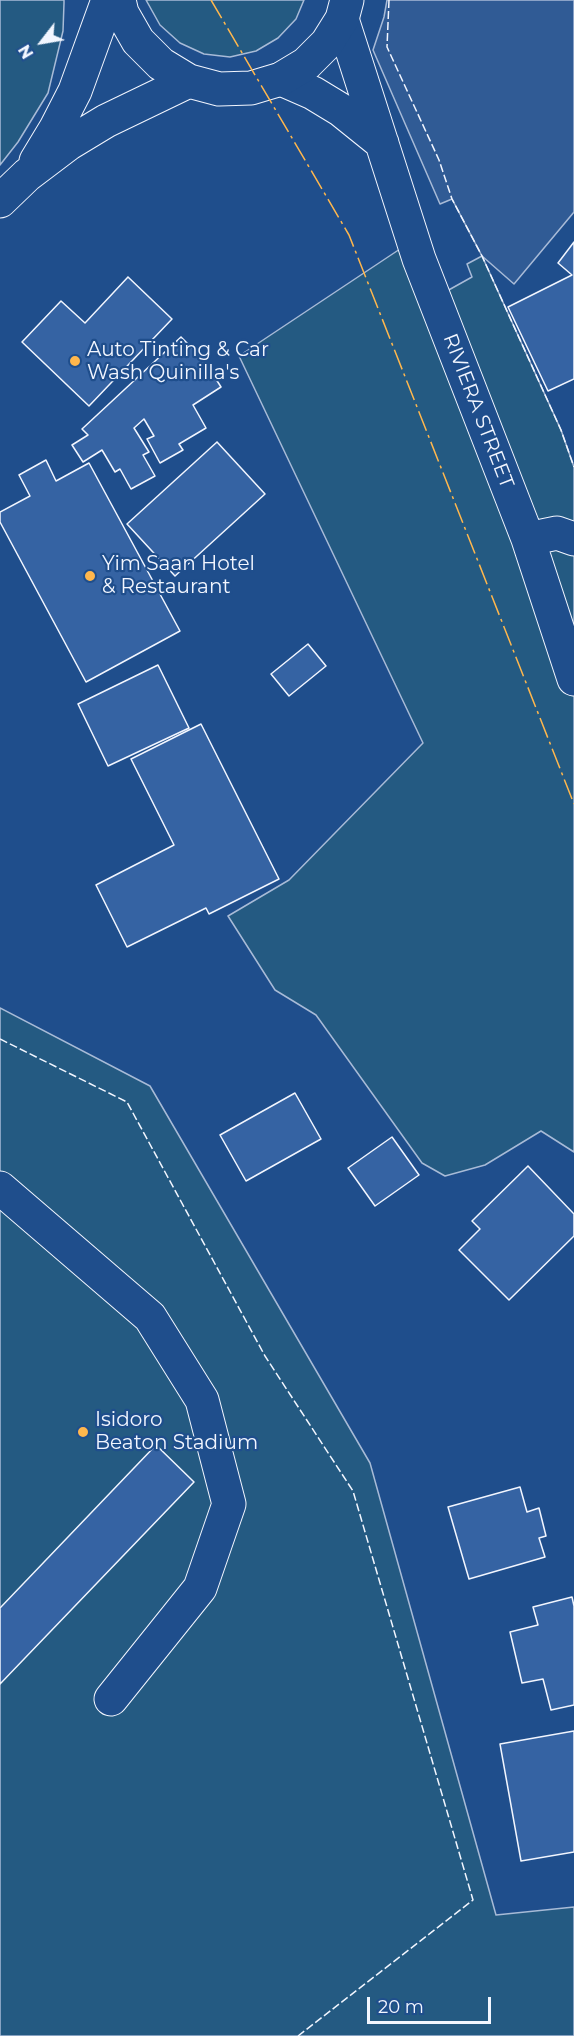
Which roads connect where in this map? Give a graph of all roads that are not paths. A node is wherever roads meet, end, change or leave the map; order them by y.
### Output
1 (108, 0) edge
2 (119, 0) edge
3 (345, 9) edge
4 (281, 79) junction
5 (189, 81) junction
6 (381, 143) junction
7 (27, 175) junction
8 (0, 201) edge
9 (574, 538) edge
10 (528, 539) junction
11 (574, 679) edge
12 (0, 1188) edge
13 (111, 1699) dead end

1 - 7 street
2 - 5 street
3 - 4 street
3 - 6 street, RIVIERA STREET
4 - 5 street
4 - 6 street
5 - 7 street
6 - 10 street, RIVIERA STREET
7 - 8 street
9 - 10 street
10 - 11 street, RIVIERA STREET
12 - 13 street

